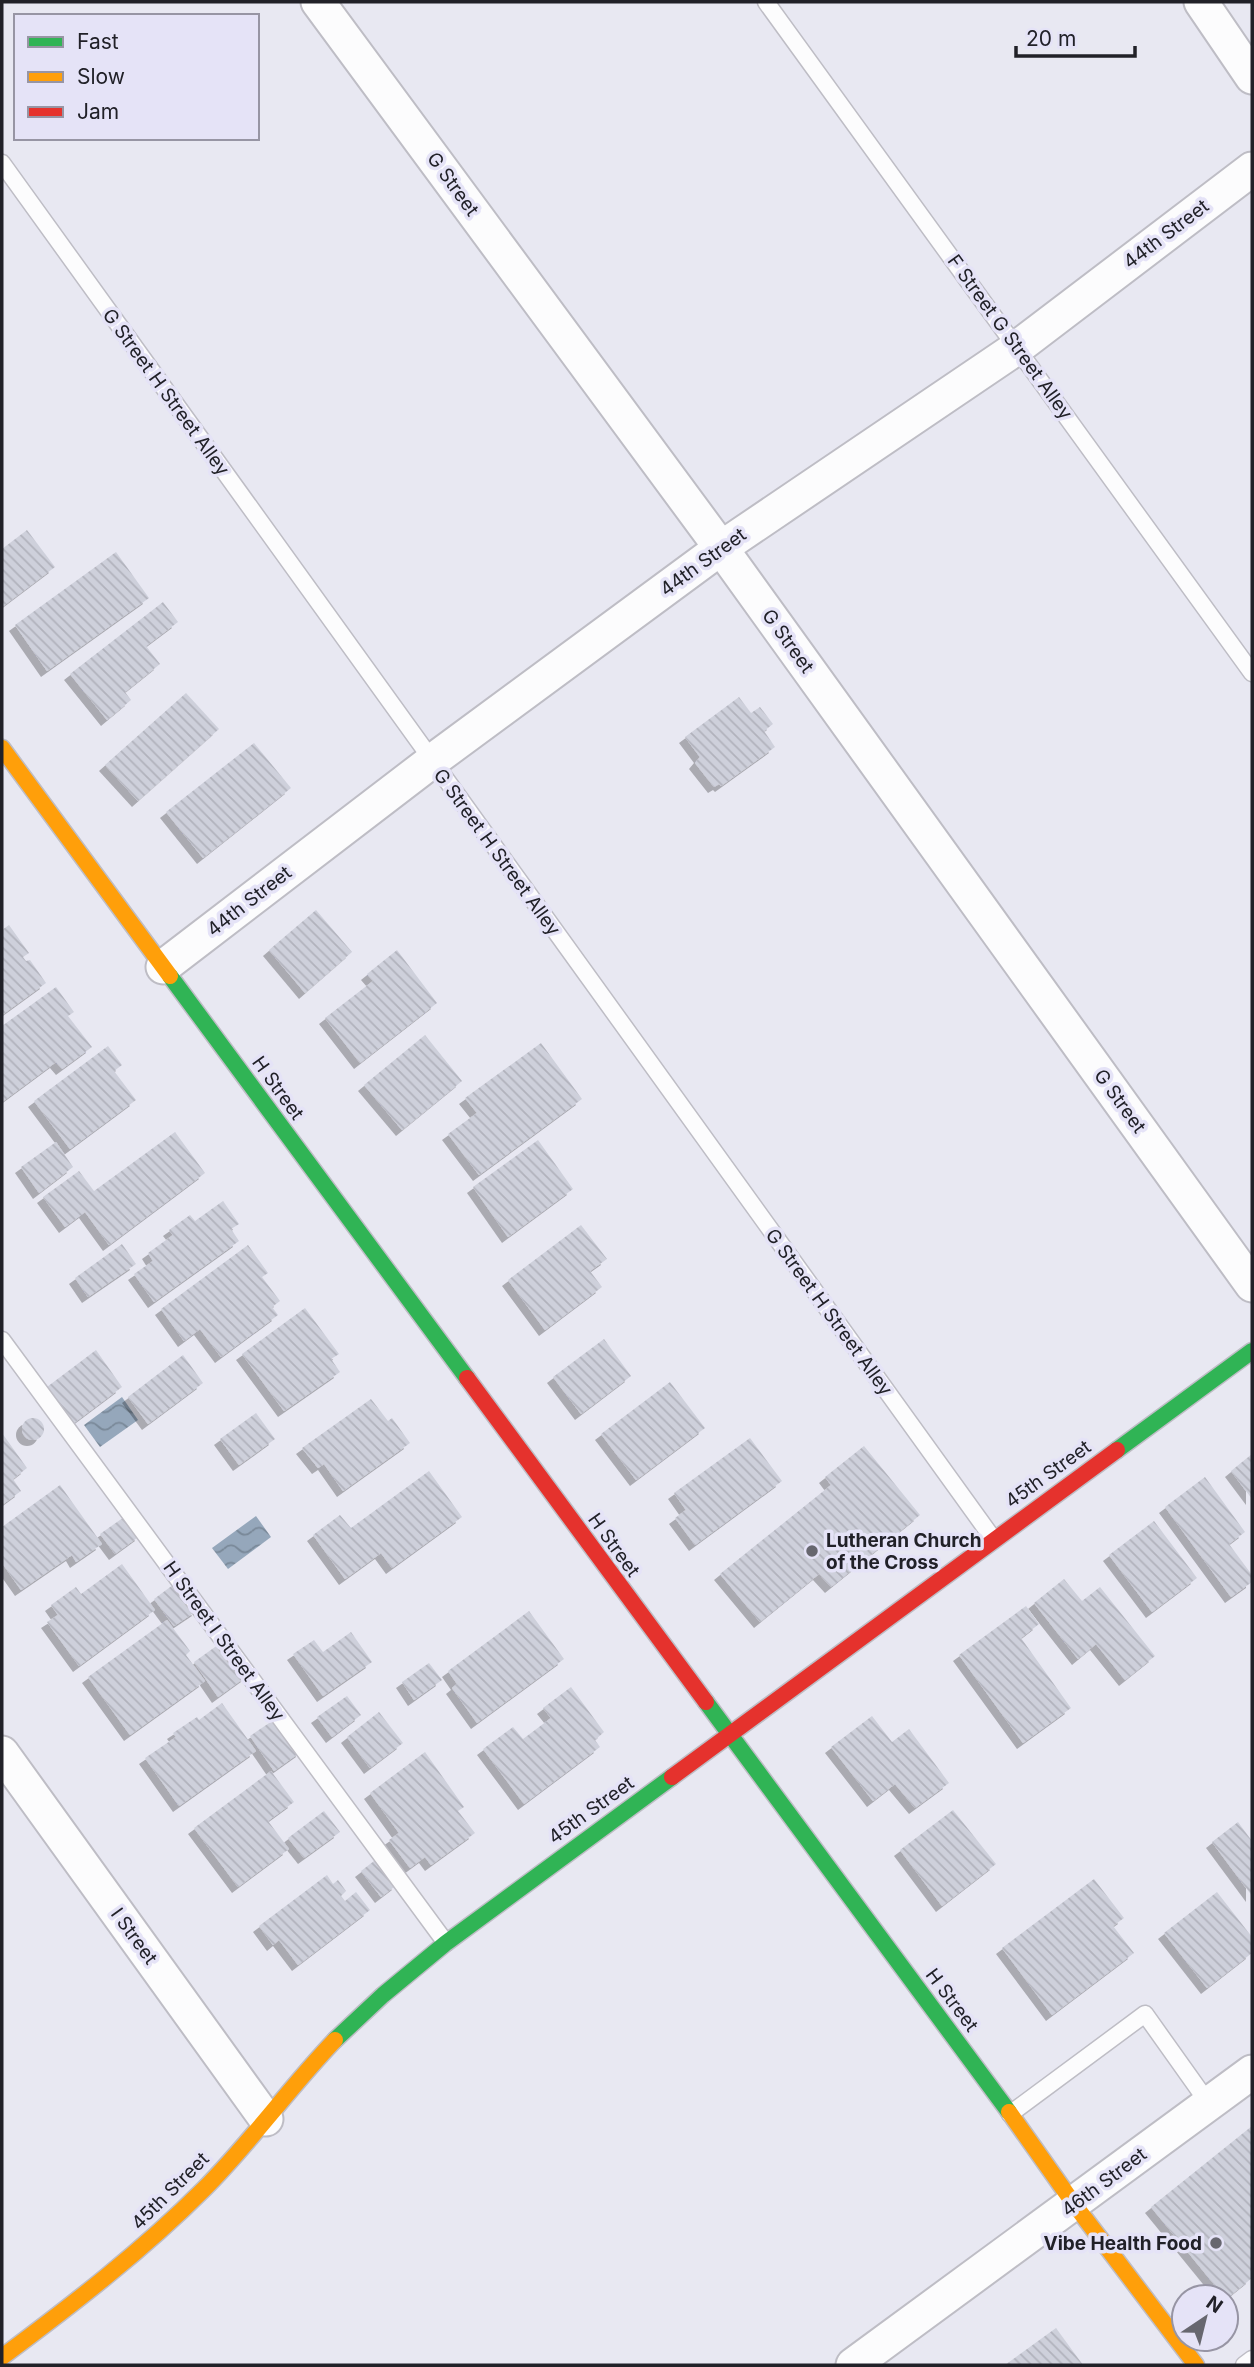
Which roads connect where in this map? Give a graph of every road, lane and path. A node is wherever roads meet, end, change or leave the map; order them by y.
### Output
1 (318, 2) edge
2 (766, 2) edge
3 (1201, 2) edge
4 (1252, 77) edge
5 (2, 163) edge
6 (1252, 169) edge
7 (1018, 347) junction
8 (721, 548) junction
9 (1252, 673) edge
10 (432, 761) junction
11 (6, 762) edge
12 (163, 967) junction
13 (1252, 1285) edge
14 (2, 1340) edge
15 (1252, 1351) edge
16 (994, 1540) junction
17 (728, 1735) junction
18 (6, 1768) edge
19 (446, 1942) junction
20 (1252, 2072) edge
21 (1209, 2104) junction
22 (1010, 2114) junction
23 (266, 2119) junction
24 (1074, 2204) junction
25 (2, 2357) edge
26 (1252, 2359) edge
27 (853, 2365) edge
28 (1196, 2365) edge
29 (1244, 2365) edge

1 - 8 street, G Street
2 - 7 lane, F Street G Street Alley
3 - 4 street
5 - 10 lane, G Street H Street Alley
6 - 7 street, 44th Street
7 - 8 street, 44th Street
7 - 9 lane, F Street G Street Alley
8 - 10 street, 44th Street
8 - 13 street, G Street
10 - 12 street, 44th Street
10 - 16 lane, G Street H Street Alley
11 - 12 main road, H Street
12 - 17 main road, H Street
14 - 19 lane, H Street I Street Alley
15 - 16 main road, 45th Street
16 - 17 main road, 45th Street
17 - 19 main road, 45th Street
17 - 22 main road, H Street
18 - 23 street, I Street
19 - 23 main road, 45th Street
20 - 21 street, 46th Street
21 - 22 lane
21 - 24 street, 46th Street
22 - 24 main road, H Street
23 - 25 main road, 45th Street
24 - 27 street, 46th Street
24 - 28 main road, H Street
26 - 29 lane

